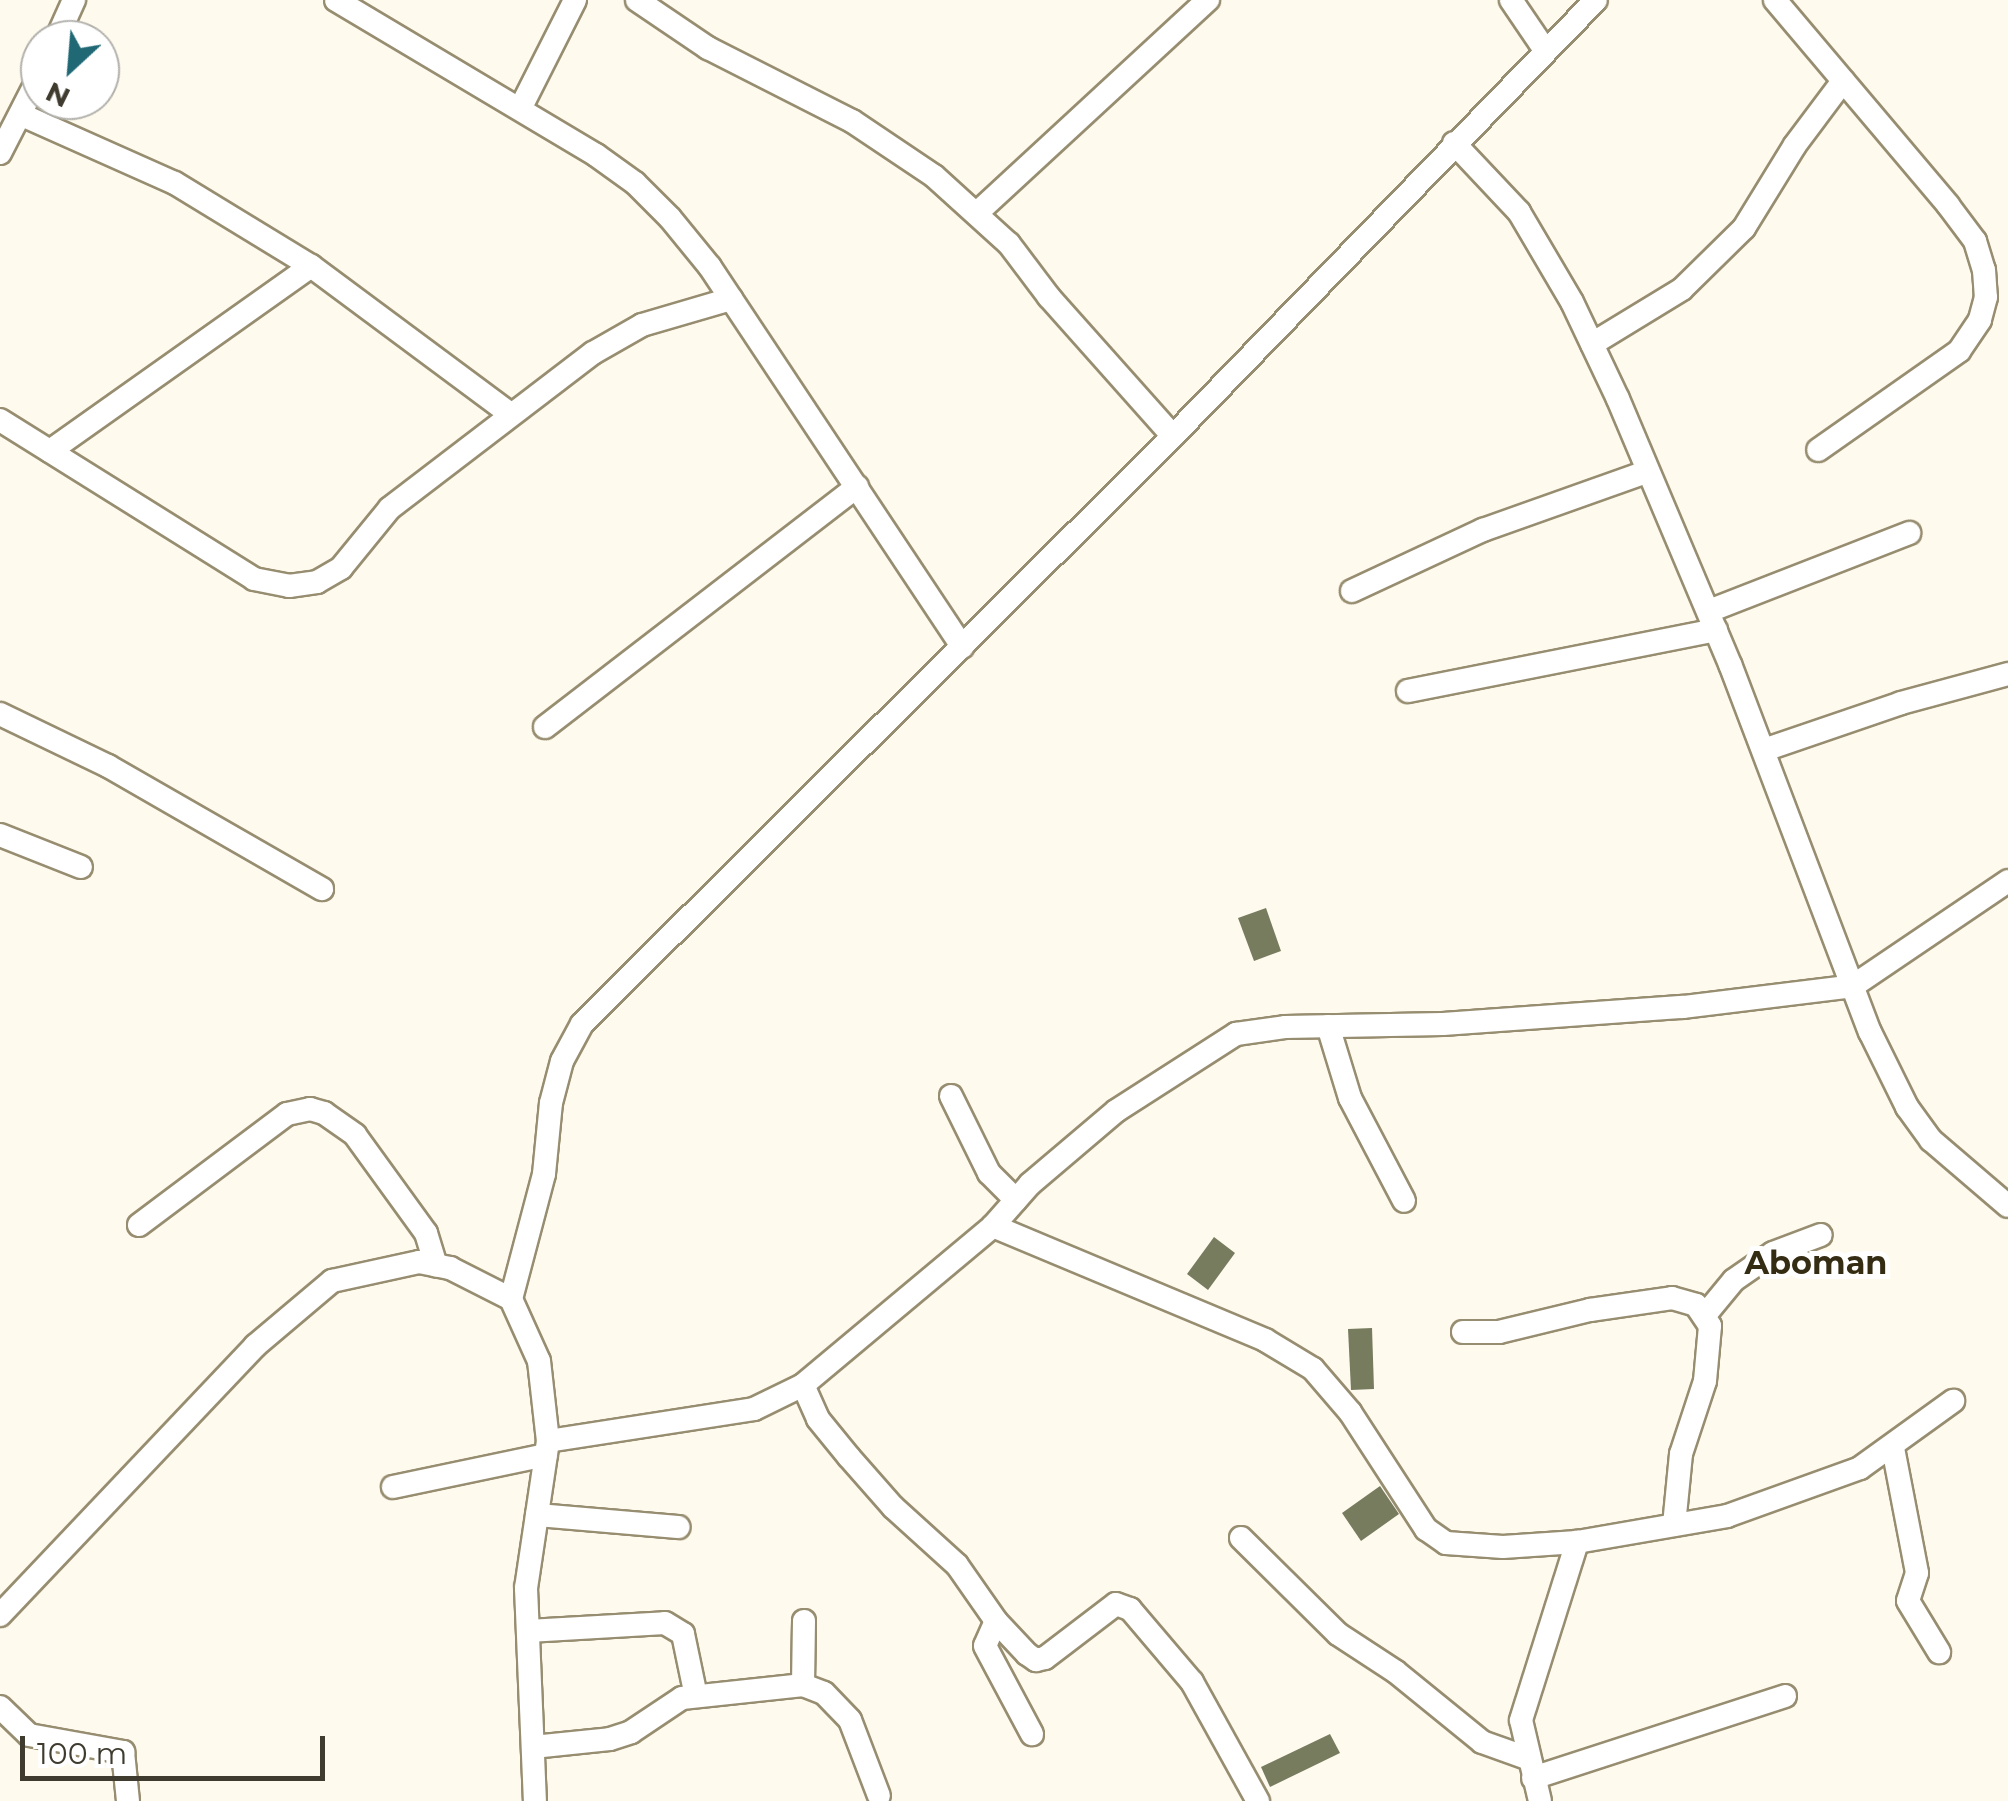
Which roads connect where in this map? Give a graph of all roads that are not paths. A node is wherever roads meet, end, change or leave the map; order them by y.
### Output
1 (336, 0) edge
2 (575, 0) edge
3 (636, 0) edge
4 (1208, 0) edge
5 (1511, 0) edge
6 (1596, 0) edge
7 (1775, 0) edge
8 (1545, 50) junction
9 (1843, 81) junction
10 (520, 109) junction
11 (20, 118) edge
12 (33, 120) edge
13 (1454, 143) junction
14 (0, 153) edge
15 (978, 212) junction
16 (311, 266) junction
17 (731, 299) junction
18 (1592, 344) junction
19 (510, 414) junction
20 (0, 420) edge
21 (1173, 436) junction
22 (1818, 450) dead end
23 (50, 451) junction
24 (1646, 472) junction
25 (858, 488) junction
26 (1909, 532) dead end
27 (1352, 590) dead end
28 (1712, 620) junction
29 (962, 647) junction
30 (2008, 674) edge
31 (1408, 691) dead end
32 (0, 714) edge
33 (544, 727) dead end
34 (1764, 750) junction
35 (0, 835) edge
36 (81, 867) dead end
37 (2008, 880) edge
38 (322, 888) dead end
39 (1853, 986) junction
40 (1328, 1026) junction
41 (951, 1096) dead end
42 (1016, 1200) junction
43 (1404, 1202) dead end
44 (2008, 1206) edge
45 (139, 1225) dead end
46 (994, 1226) junction
47 (1822, 1234) dead end
48 (436, 1265) junction
49 (511, 1298) junction
50 (1706, 1315) junction
51 (1463, 1332) dead end
52 (803, 1385) junction
53 (1953, 1401) dead end
54 (547, 1448) junction
55 (1893, 1448) junction
56 (392, 1487) dead end
57 (537, 1514) junction
58 (1674, 1526) junction
59 (678, 1527) dead end
60 (1242, 1538) dead end
61 (1576, 1542) junction
62 (0, 1615) edge
63 (804, 1621) dead end
64 (996, 1621) junction
65 (528, 1631) junction
66 (1939, 1652) dead end
67 (802, 1685) junction
68 (696, 1696) junction
69 (1785, 1696) dead end
70 (0, 1708) edge
71 (1032, 1734) dead end
72 (533, 1747) junction
73 (1530, 1768) junction
74 (879, 1796) dead end
75 (128, 1801) edge
76 (535, 1801) edge
77 (1258, 1801) edge
78 (1540, 1801) edge

1 - 10 street
2 - 10 street
3 - 15 street
4 - 15 street
5 - 8 street
6 - 8 street
7 - 9 street
8 - 13 street
9 - 18 street
9 - 22 street
10 - 17 street
11 - 14 street
12 - 16 street
13 - 18 street
13 - 21 street
15 - 21 street
16 - 19 street
16 - 23 street
17 - 19 street
17 - 25 street
18 - 24 street
19 - 23 street
20 - 23 street
21 - 29 street
24 - 27 street
24 - 28 street
25 - 29 street
25 - 33 street
26 - 28 street
28 - 31 street
28 - 34 street
29 - 49 street
30 - 34 street
32 - 38 street
34 - 39 street
35 - 36 street
37 - 39 street
39 - 40 street
39 - 44 street
40 - 42 street
40 - 43 street
41 - 42 street
42 - 46 street
45 - 48 street
46 - 52 street
46 - 61 street
47 - 50 street
48 - 49 street
48 - 62 street
49 - 54 street
50 - 51 street
50 - 58 street
52 - 54 street
52 - 64 street
53 - 55 street
54 - 56 street
54 - 57 street
55 - 58 street
55 - 66 street
57 - 59 street
57 - 65 street
58 - 61 street
60 - 73 street
61 - 73 street
63 - 67 street
64 - 71 street
64 - 77 street
65 - 68 street
65 - 72 street
67 - 68 street
67 - 74 street
68 - 72 street
69 - 73 street
70 - 75 street
72 - 76 street
73 - 78 street

